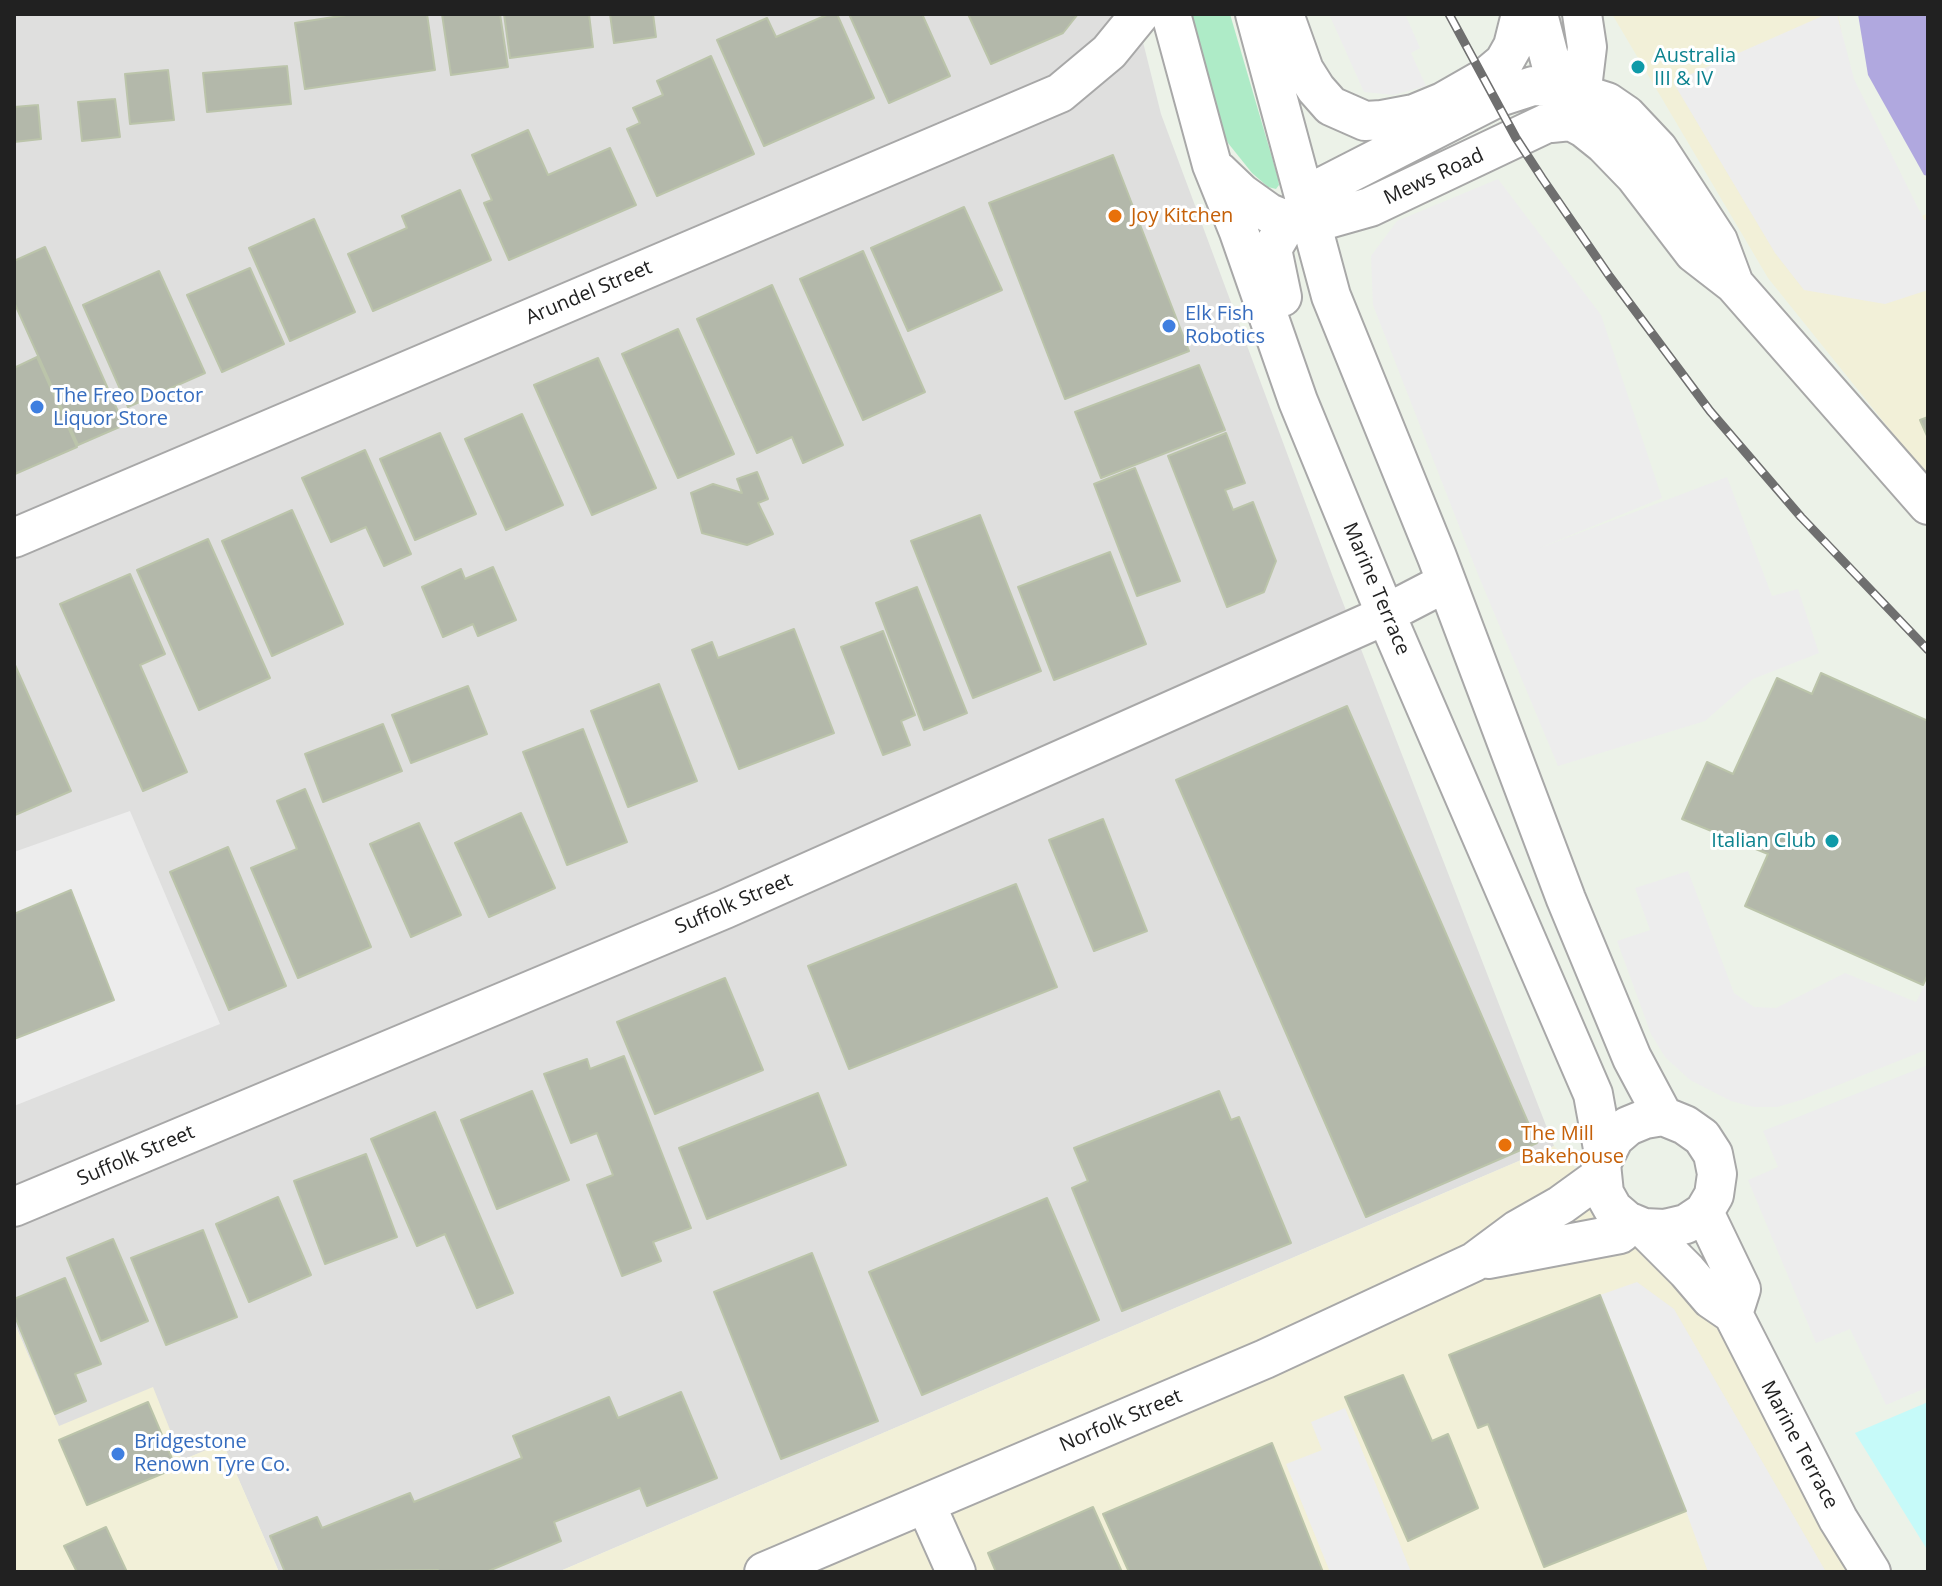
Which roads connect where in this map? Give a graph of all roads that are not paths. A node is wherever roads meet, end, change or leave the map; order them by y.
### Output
1 (1140, 14) edge
2 (1171, 14) edge
3 (1255, 14) edge
4 (1284, 14) edge
5 (1521, 14) edge
6 (1538, 14) edge
7 (1582, 14) edge
8 (1443, 102) junction
9 (1570, 107) junction
10 (1212, 165) junction
11 (1370, 207) junction
12 (1308, 209) junction
13 (1734, 284) junction
14 (1331, 296) junction
15 (1298, 401) junction
16 (1928, 505) edge
17 (14, 538) edge
18 (1445, 583) junction
19 (1386, 615) junction
20 (1663, 1116) junction
21 (1602, 1165) junction
22 (14, 1207) edge
23 (1704, 1212) junction
24 (1638, 1226) junction
25 (1474, 1262) junction
26 (1733, 1314) junction
27 (926, 1505) junction
28 (764, 1572) edge
29 (956, 1572) edge
30 (1871, 1572) edge

1 - 17 street, Arundel Street
2 - 10 street, Marine Terrace
3 - 12 street
4 - 8 street
5 - 8 street
6 - 9 street
7 - 9 street
8 - 12 street
9 - 11 street, Mews Road
9 - 12 street
9 - 13 street
9 - 13 street
10 - 12 street
10 - 15 street, Marine Terrace
11 - 12 street, Mews Road
11 - 14 street
12 - 14 street
12 - 15 street
13 - 16 street
14 - 18 street
15 - 19 street, Marine Terrace
18 - 19 street, Suffolk Street
18 - 20 street
19 - 21 street, Marine Terrace
19 - 22 street, Suffolk Street
20 - 21 street
20 - 23 street
21 - 24 street, Marine Terrace
21 - 25 street, Norfolk Street
23 - 24 street
23 - 26 street
24 - 25 street, Norfolk Street
24 - 26 street, Marine Terrace
25 - 27 street, Norfolk Street
26 - 30 street, Marine Terrace
27 - 28 street, Norfolk Street
27 - 29 street

